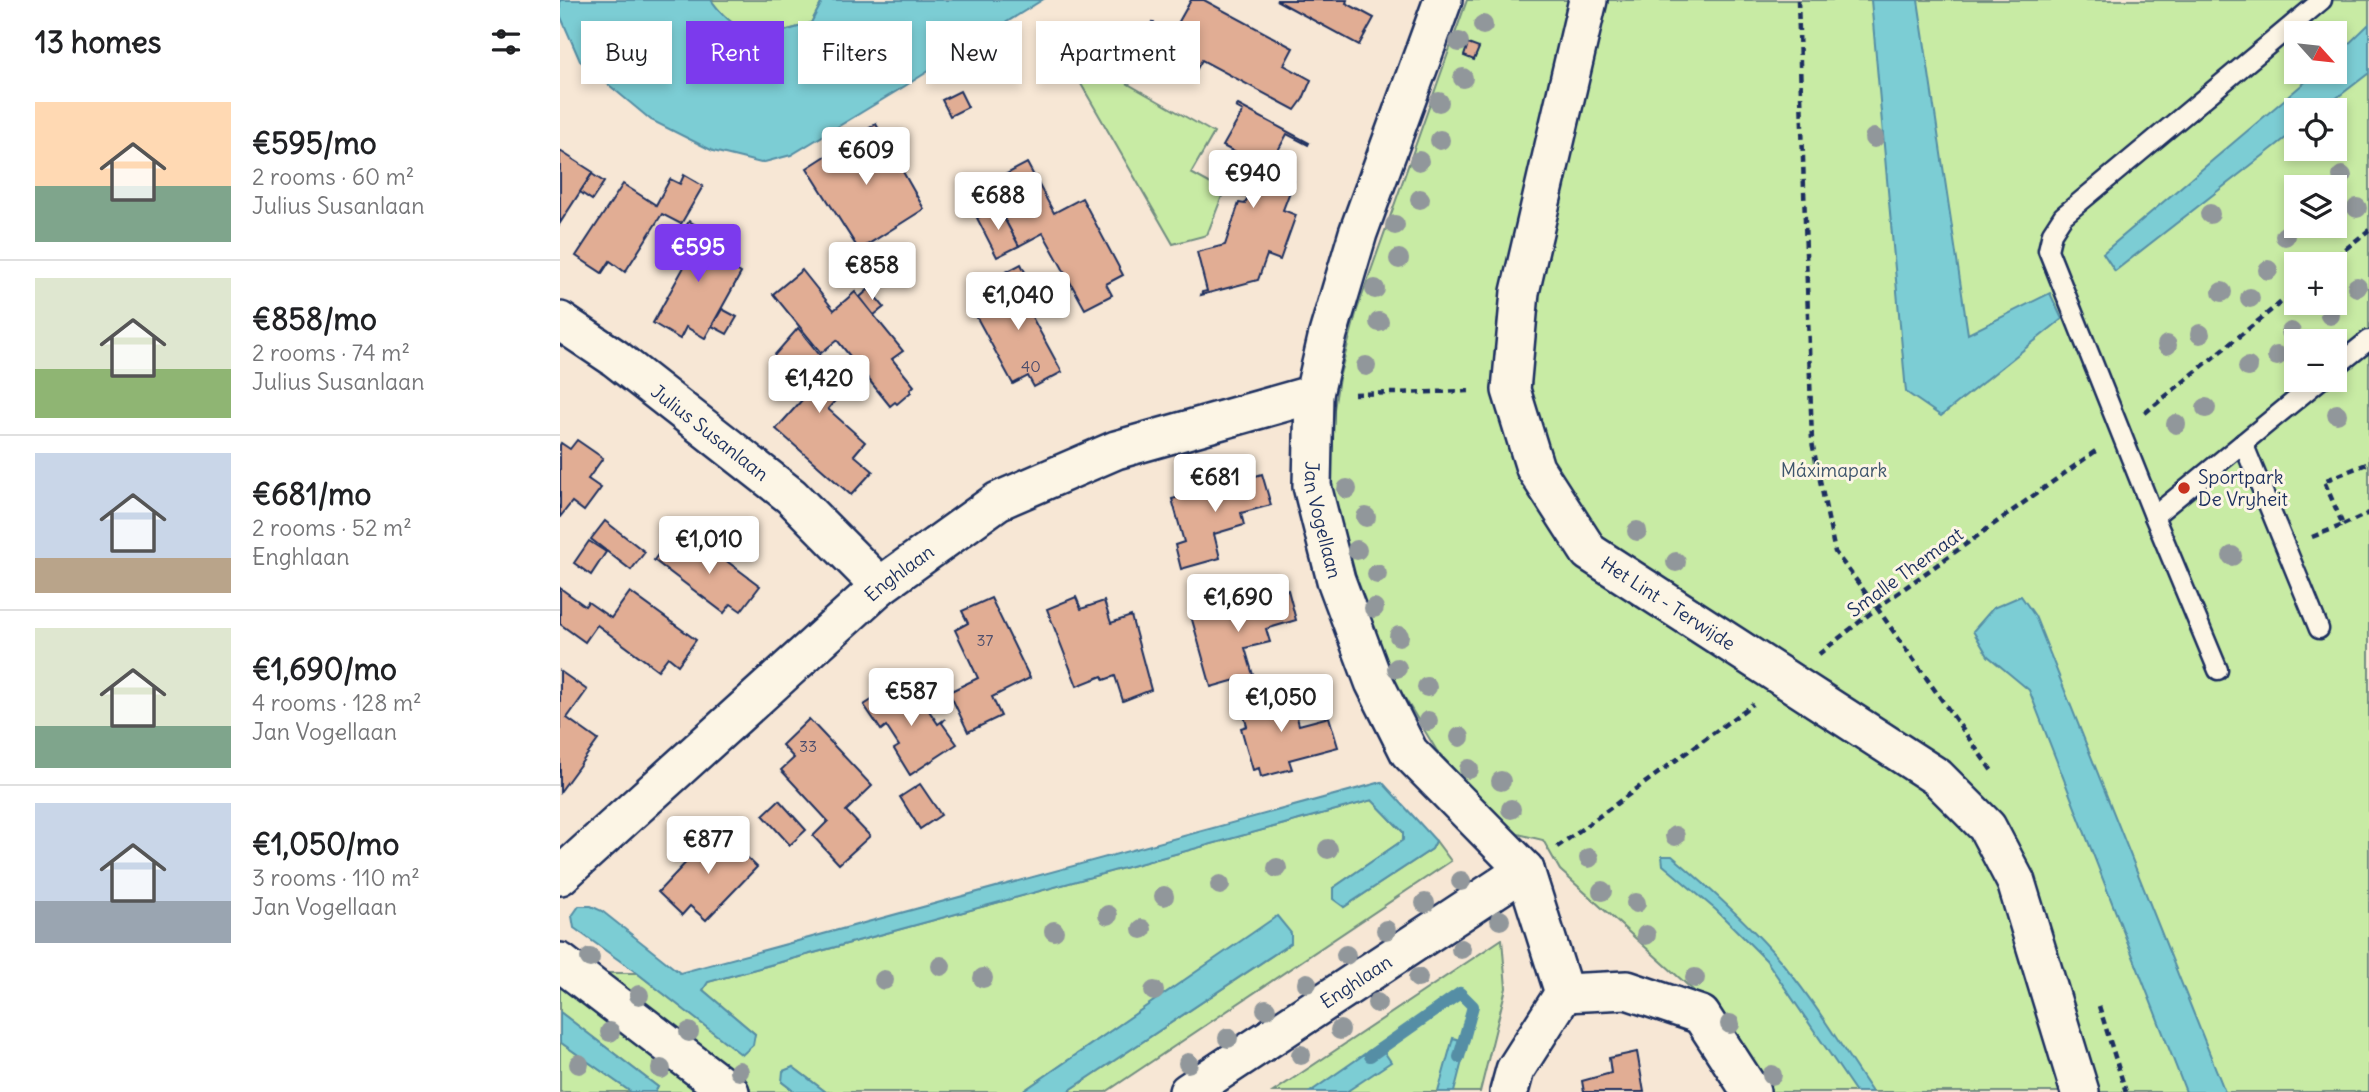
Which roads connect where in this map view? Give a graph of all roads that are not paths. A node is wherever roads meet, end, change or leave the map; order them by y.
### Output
1 (1443, 0) edge
2 (1588, 0) edge
3 (2322, 0) edge
4 (560, 321) edge
5 (2369, 340) edge
6 (2347, 358) edge
7 (2306, 392) edge
8 (1314, 394) junction
9 (2244, 443) junction
10 (2154, 516) junction
11 (880, 586) junction
12 (2319, 629) dead end
13 (2218, 670) dead end
14 (1525, 870) junction
15 (560, 876) edge
16 (560, 961) edge
17 (1564, 993) junction
18 (730, 1092) edge
19 (1188, 1092) edge
20 (1509, 1092) edge
21 (1751, 1092) edge
22 (2080, 1092) edge

1 - 8 street, Jan Vogellaan
2 - 22 street, Het Lint - Terwijde
3 - 10 lane
4 - 11 street, Julius Susanlaan
5 - 6 lane
7 - 9 lane
8 - 11 street, Enghlaan
8 - 14 street, Jan Vogellaan
9 - 10 lane
9 - 12 lane
10 - 13 lane
11 - 15 street, Enghlaan
14 - 17 street, Jan Vogellaan
14 - 19 street, Enghlaan
16 - 18 street
17 - 20 street
17 - 21 street

